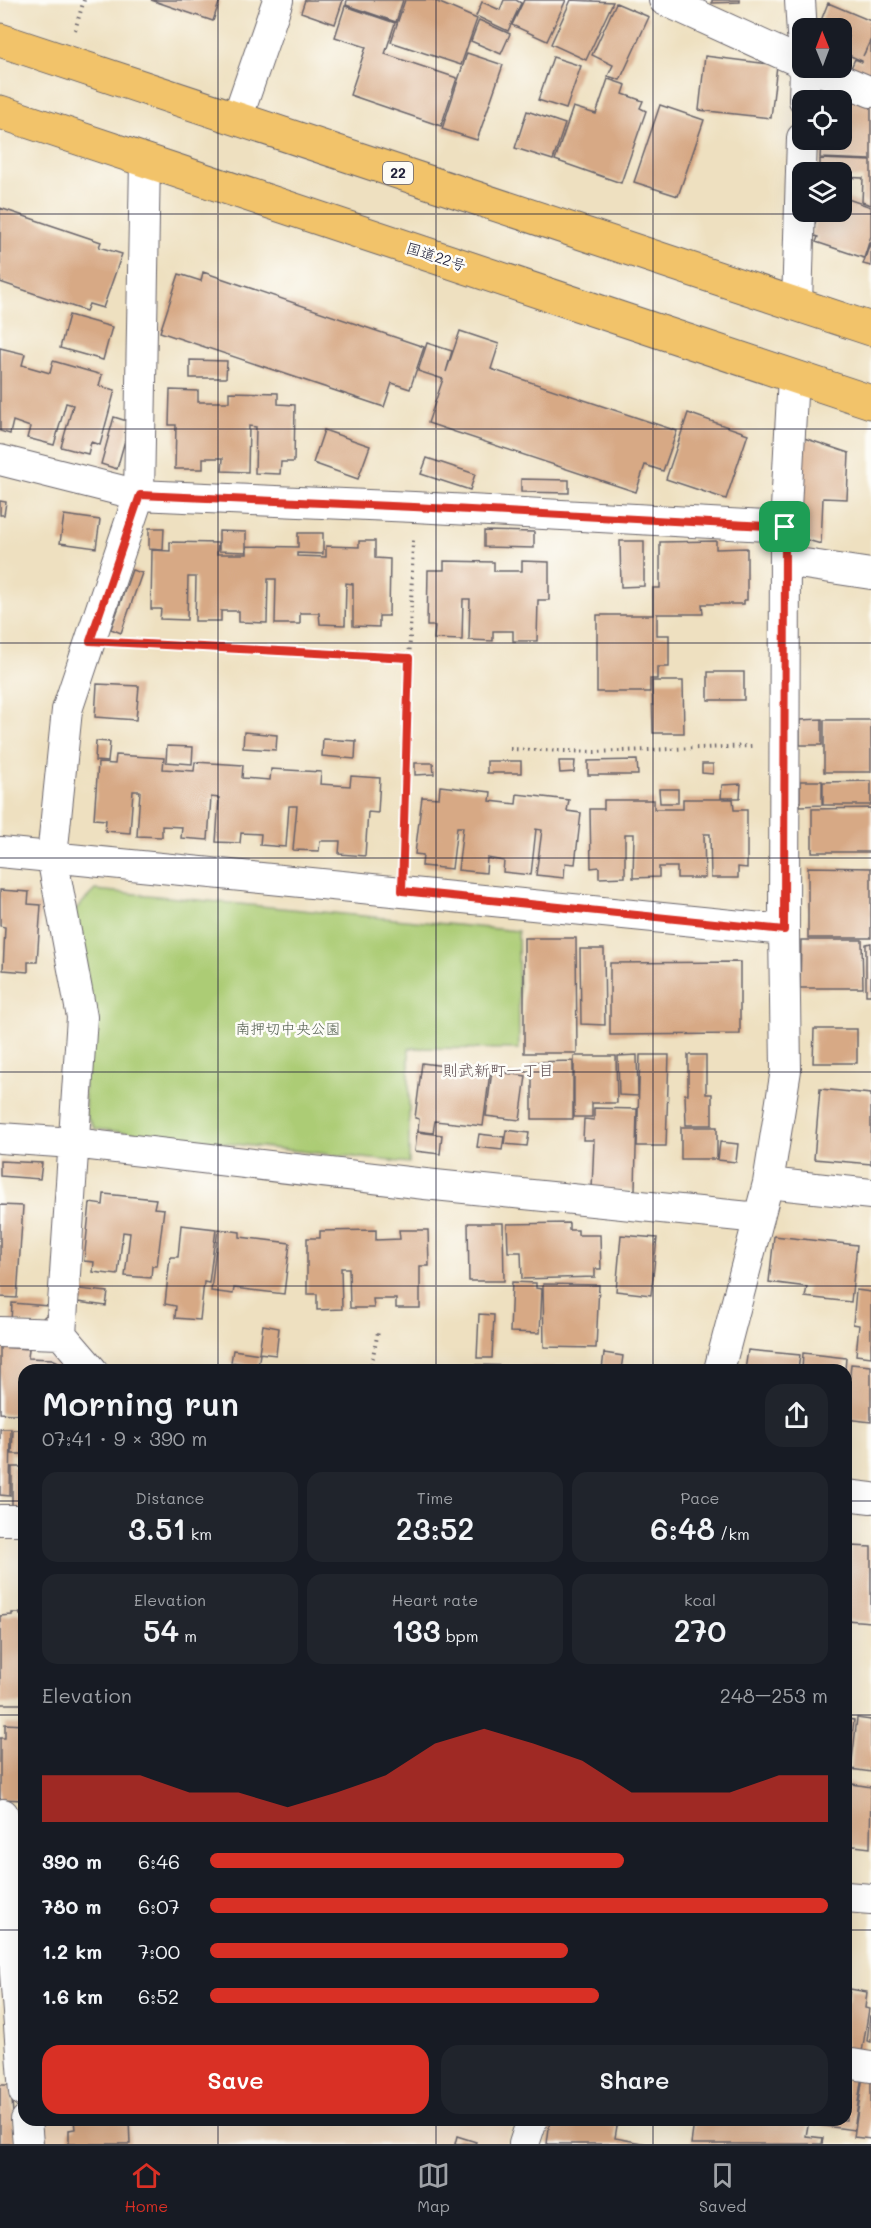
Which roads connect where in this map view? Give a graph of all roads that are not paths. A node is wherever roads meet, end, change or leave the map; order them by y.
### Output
1 (278, 0) edge
2 (663, 0) edge
3 (800, 0) edge
4 (801, 18) edge
5 (0, 40) edge
6 (792, 58) edge
7 (838, 78) edge
8 (871, 92) edge
9 (0, 112) edge
10 (237, 119) junction
11 (802, 150) edge
12 (145, 160) junction
13 (797, 304) junction
14 (871, 329) edge
15 (793, 376) junction
16 (871, 402) edge
17 (0, 460) edge
18 (140, 495) junction
19 (785, 527) junction
20 (786, 561) junction
21 (871, 574) edge
22 (0, 852) edge
23 (52, 857) junction
24 (784, 930) junction
25 (0, 1138) edge
26 (73, 1143) junction
27 (768, 1183) junction
28 (871, 1194) edge
29 (759, 1218) junction
30 (0, 1332) edge
31 (61, 1334) junction
32 (87, 1364) edge
33 (721, 1364) edge
34 (852, 1496) edge
35 (871, 1498) edge
36 (0, 1520) edge
37 (18, 1520) edge
38 (9, 1814) edge
39 (852, 1897) edge
40 (871, 1899) edge
41 (11, 2056) edge
42 (852, 2064) edge
43 (871, 2067) edge
44 (18, 2075) edge
45 (26, 2126) edge
46 (530, 2126) edge
47 (28, 2144) edge
48 (524, 2144) edge

1 - 10 street
2 - 6 street
3 - 4 street
5 - 10 highway, 22
7 - 8 street
9 - 12 highway, 国道22号
10 - 13 highway, 22
11 - 13 street
12 - 15 highway, 国道22号
12 - 18 street
13 - 14 highway, 22
15 - 16 highway, 国道22号
15 - 19 street
17 - 18 street
18 - 19 street
18 - 23 street
19 - 20 street
20 - 21 street
20 - 24 street
22 - 23 street
23 - 24 street
23 - 26 street
24 - 27 street
25 - 26 street
26 - 29 street
26 - 31 street
27 - 28 street
27 - 29 street
29 - 33 street
30 - 31 street
31 - 32 street
34 - 35 street
36 - 37 street
38 - 41 street
39 - 40 street
41 - 44 street
42 - 43 street
45 - 47 street
46 - 48 street

